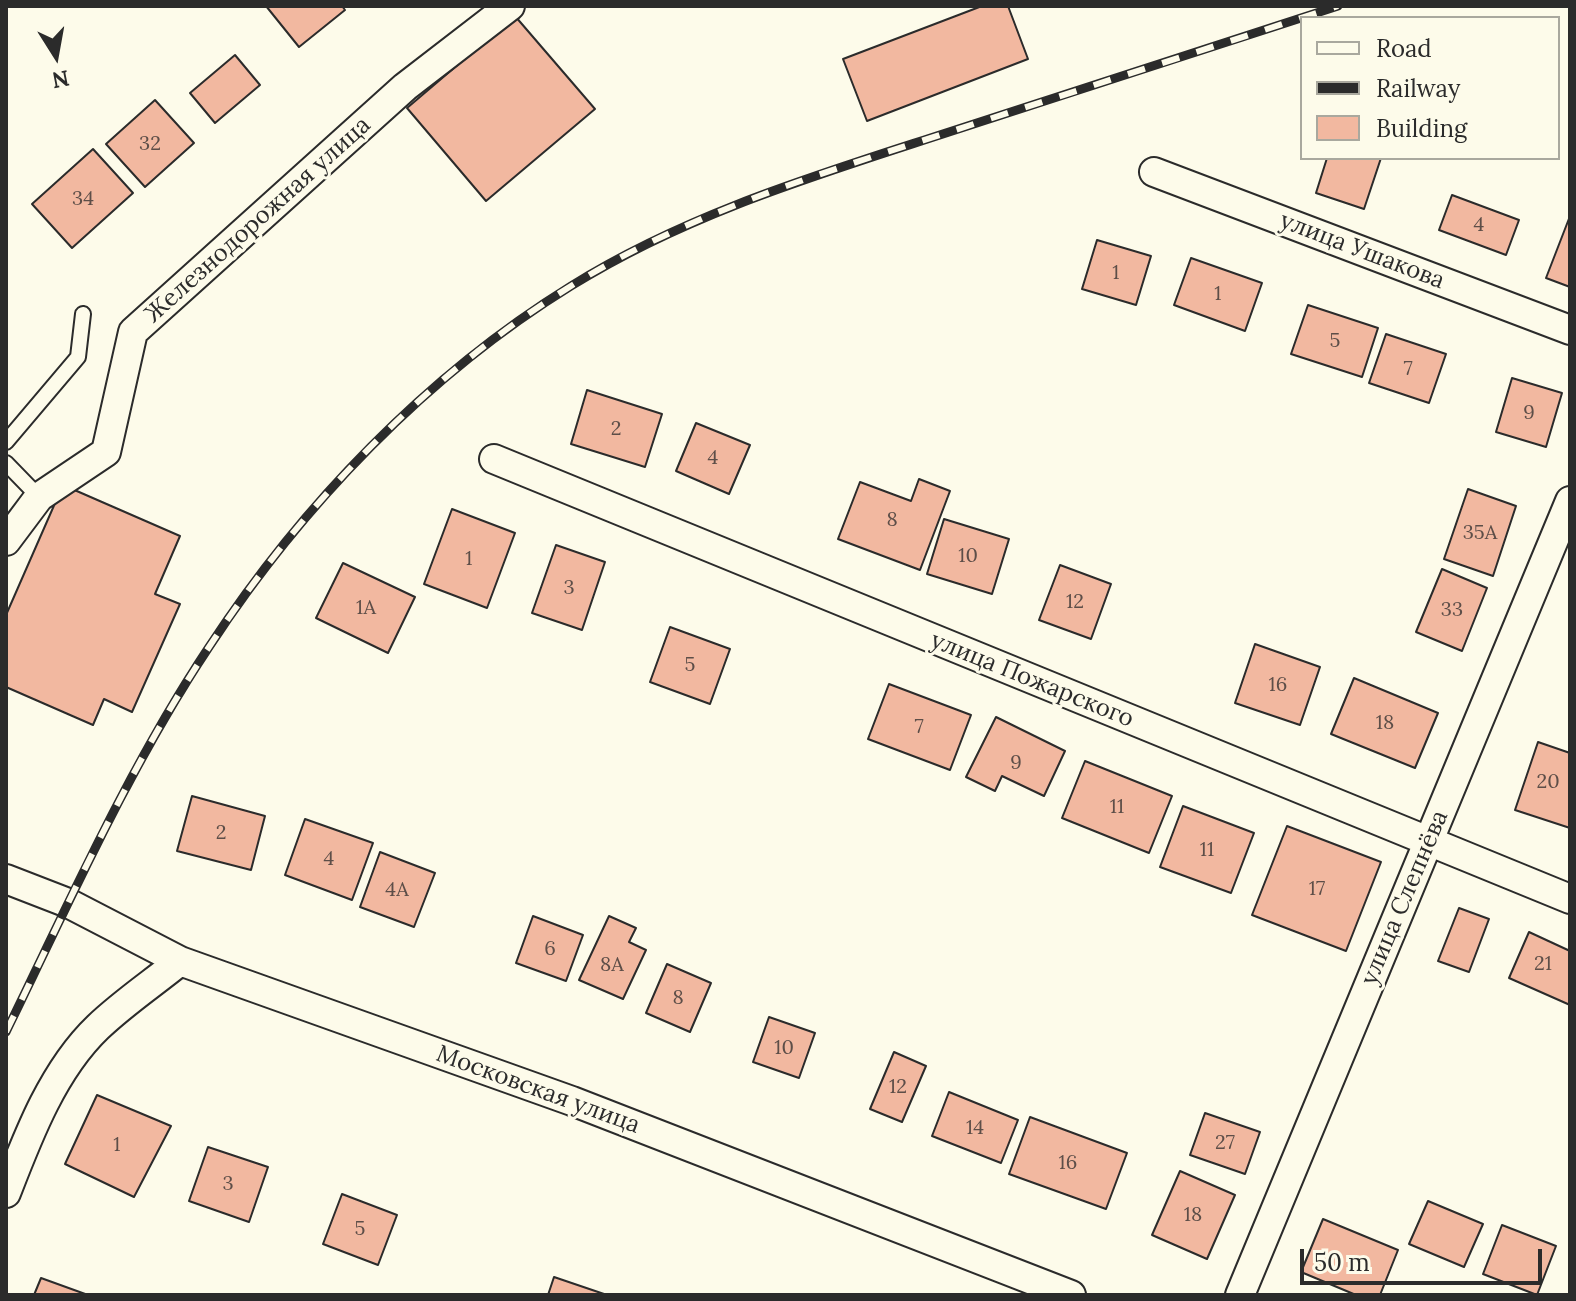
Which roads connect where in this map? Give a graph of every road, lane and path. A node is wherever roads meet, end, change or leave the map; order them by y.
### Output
1 (510, 6) edge
2 (1154, 172) dead end
3 (83, 314) dead end
4 (1570, 330) edge
5 (6, 442) edge
6 (494, 459) dead end
7 (6, 463) edge
8 (39, 497) junction
9 (1570, 501) edge
10 (6, 541) edge
11 (1428, 843) junction
12 (7, 877) edge
13 (1570, 899) edge
14 (180, 961) junction
15 (6, 1193) edge
16 (1071, 1295) edge
17 (1240, 1295) edge

1 - 8 street, Железнодорожная улица
2 - 4 street, улица Ушакова
3 - 5 lane
6 - 11 street, улица Пожарского
7 - 8 lane
8 - 10 street, Железнодорожная улица
9 - 11 street, улица Слепнёва
11 - 13 street, улица Пожарского
11 - 17 street, улица Слепнёва
12 - 14 street, Московская улица
14 - 15 street
14 - 16 street, Московская улица

